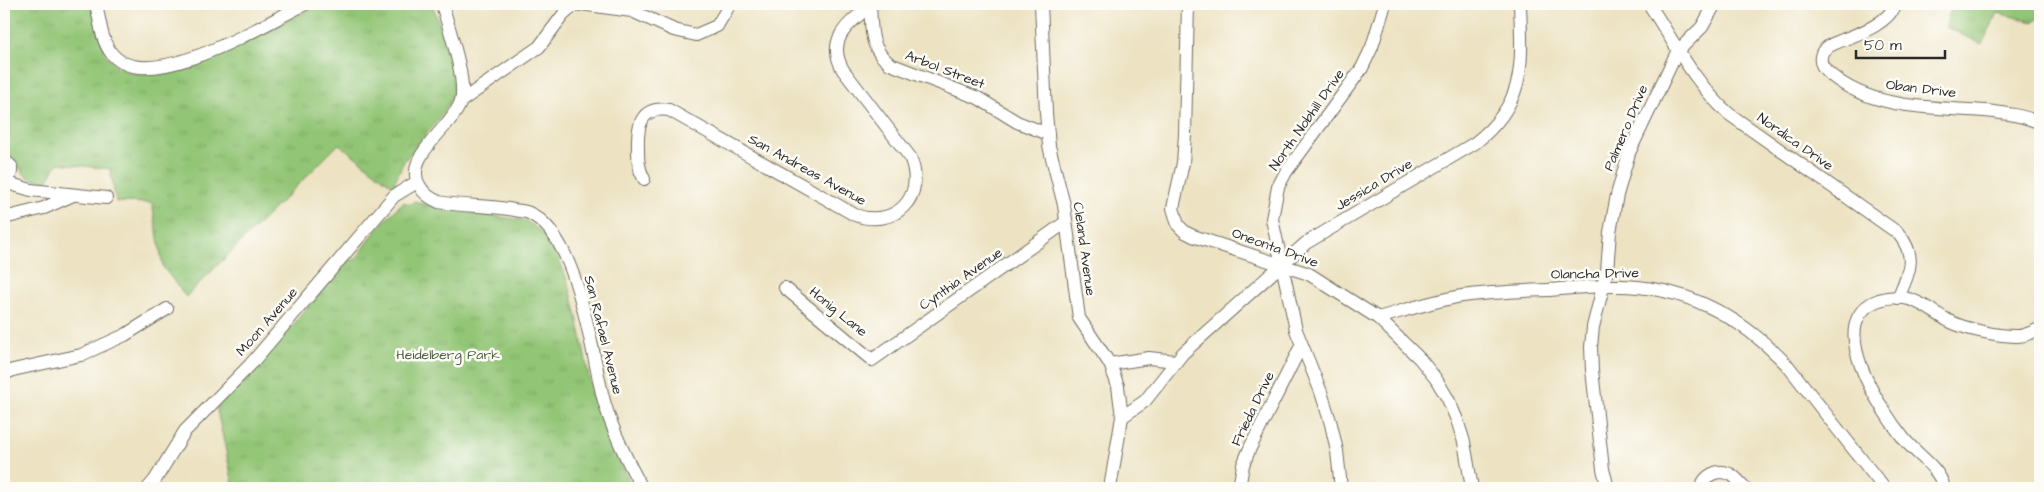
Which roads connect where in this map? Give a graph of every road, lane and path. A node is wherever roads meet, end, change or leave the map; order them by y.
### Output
1 (96, 4) edge
2 (305, 4) edge
3 (442, 4) edge
4 (730, 4) edge
5 (871, 4) edge
6 (1041, 4) edge
7 (1188, 4) edge
8 (1385, 4) edge
9 (1520, 4) edge
10 (1649, 4) edge
11 (1715, 4) edge
12 (1896, 4) edge
13 (1679, 50) junction
14 (461, 101) junction
15 (2040, 123) edge
16 (1048, 134) junction
17 (4, 160) edge
18 (644, 179) dead end
19 (417, 182) junction
20 (5, 183) edge
21 (73, 195) junction
22 (106, 198) dead end
23 (4, 218) edge
24 (1066, 222) junction
25 (1282, 265) junction
26 (1603, 286) junction
27 (785, 288) dead end
28 (1898, 298) junction
29 (167, 309) dead end
30 (1378, 318) junction
31 (2037, 330) dead end
32 (1301, 346) junction
33 (872, 360) joint
34 (1176, 361) junction
35 (1110, 364) junction
36 (4, 374) edge
37 (1122, 417) junction
38 (148, 488) edge
39 (642, 488) edge
40 (1110, 488) edge
41 (1239, 488) edge
42 (1340, 488) edge
43 (1472, 488) edge
44 (1608, 488) edge
45 (1701, 488) edge
46 (1745, 488) edge
47 (1884, 488) edge
48 (1944, 488) edge

1 - 2 street
3 - 14 street
4 - 14 street
5 - 16 street, Arbol Street
5 - 18 street, San Andreas Avenue
6 - 16 street, Cleland Avenue
7 - 25 street, Oneonta Drive
8 - 25 street, North Nobhill Drive
9 - 25 street, Jessica Drive
10 - 13 street, Nordica Drive
11 - 13 street, Palmero Drive
12 - 15 street, Oban Drive
13 - 26 street, Palmero Drive
13 - 28 street, Nordica Drive
14 - 19 street
16 - 24 street, Cleland Avenue
17 - 20 street
19 - 38 street, Moon Avenue
19 - 39 street, San Rafael Avenue
20 - 21 street
21 - 22 street
21 - 23 street
24 - 33 street, Cynthia Avenue
24 - 35 street, Cleland Avenue
25 - 30 street, Oneonta Drive
25 - 32 street, North Nobhill Drive
25 - 34 street, Jessica Drive
26 - 30 street, Olancha Drive
26 - 44 street, Palmero Drive
26 - 47 street, Olancha Drive
27 - 33 street, Honig Lane
28 - 31 street
28 - 48 street
29 - 36 street
30 - 43 street, Oneonta Drive
32 - 41 street, Frieda Drive
32 - 42 street, North Nobhill Drive
34 - 35 street
34 - 37 street, Jessica Drive
35 - 37 street, Cleland Avenue
37 - 40 street, Cleland Avenue
45 - 46 street

